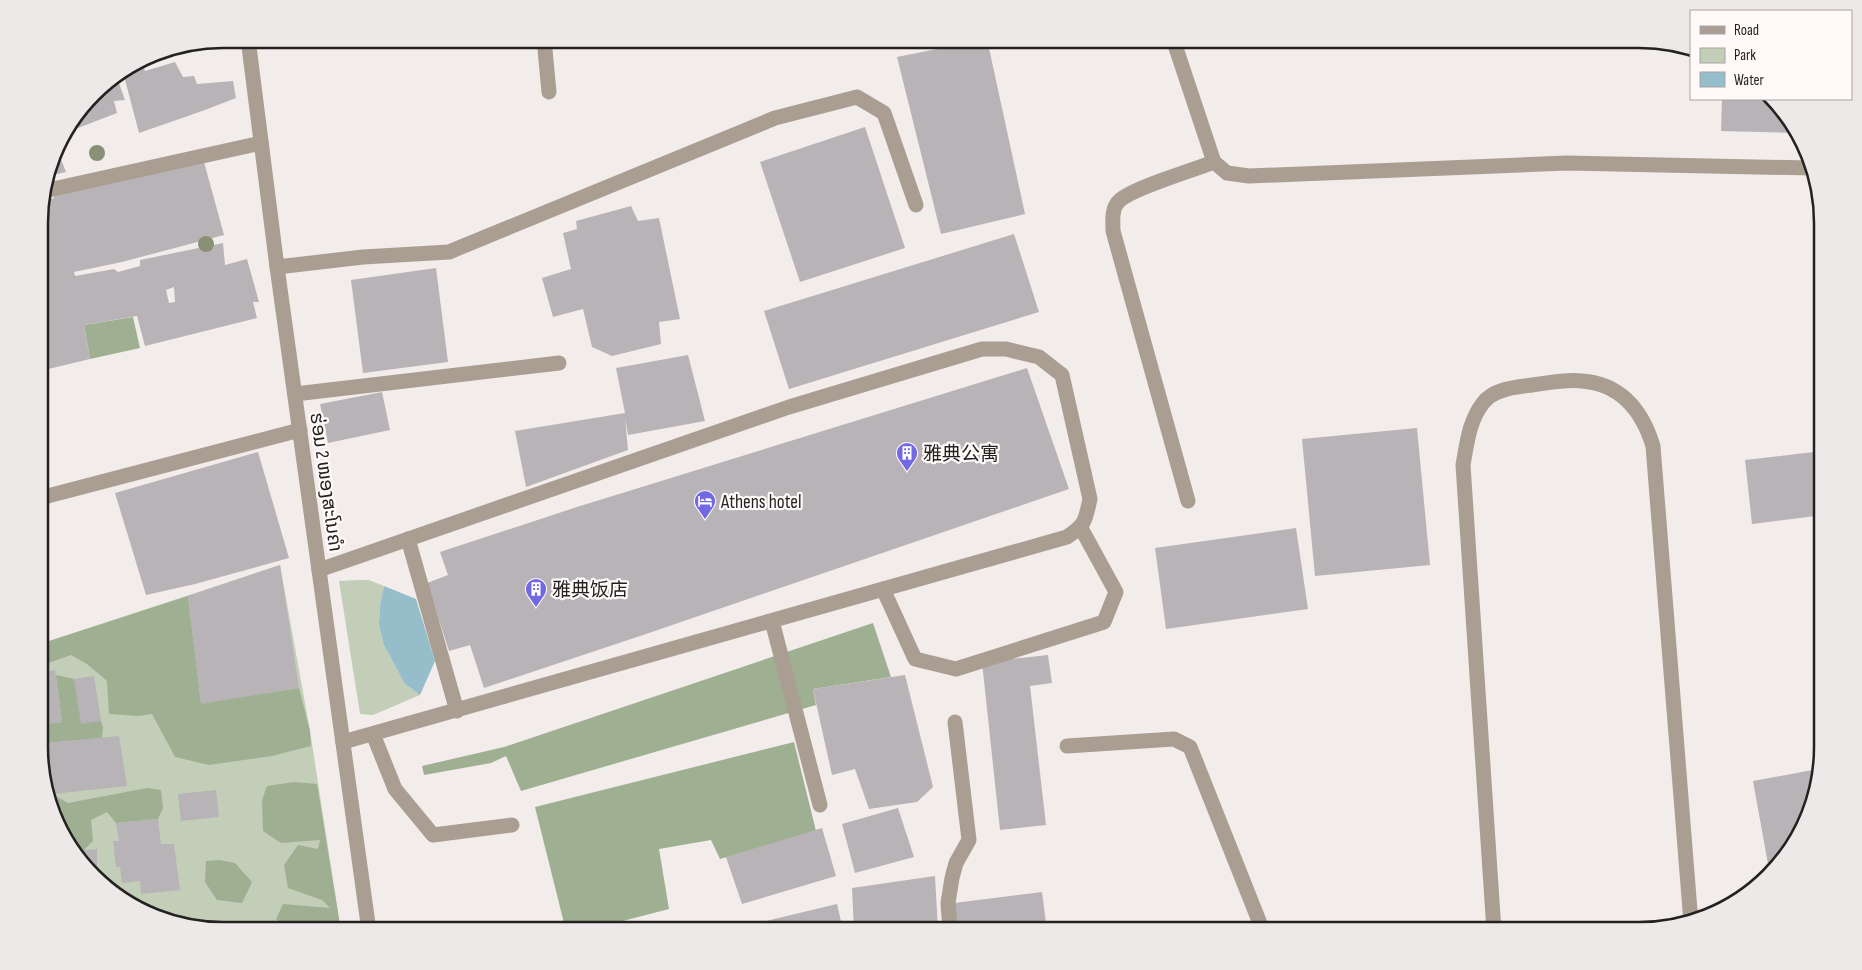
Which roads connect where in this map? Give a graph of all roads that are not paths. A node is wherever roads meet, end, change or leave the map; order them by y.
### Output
1 (249, 48) edge
2 (545, 48) edge
3 (1176, 48) edge
4 (549, 92) dead end
5 (261, 143) junction
6 (1214, 162) junction
7 (1806, 168) edge
8 (51, 190) edge
9 (916, 206) dead end
10 (277, 267) junction
11 (559, 363) dead end
12 (295, 394) junction
13 (300, 430) junction
14 (48, 496) edge
15 (1188, 501) dead end
16 (1081, 528) junction
17 (408, 539) junction
18 (319, 570) junction
19 (883, 589) junction
20 (772, 621) junction
21 (457, 710) junction
22 (955, 722) dead end
23 (373, 734) junction
24 (343, 742) junction
25 (1067, 746) dead end
26 (820, 805) dead end
27 (512, 825) dead end
28 (1690, 915) edge
29 (368, 922) edge
30 (949, 922) edge
31 (1259, 922) edge
32 (1493, 922) edge

1 - 5 street, ຮ່ອມ 2 ໜອງສະໂນຄໍາ
2 - 4 street
3 - 6 street
5 - 8 street
5 - 10 street, ຮ່ອມ 2 ໜອງສະໂນຄໍາ
6 - 7 street
6 - 15 street
9 - 10 street
10 - 12 street, ຮ່ອມ 2 ໜອງສະໂນຄໍາ
11 - 12 street
12 - 13 street, ຮ່ອມ 2 ໜອງສະໂນຄໍາ
13 - 14 street
13 - 18 street, ຮ່ອມ 2 ໜອງສະໂນຄໍາ
16 - 17 street
16 - 19 street
16 - 19 street
17 - 18 street
17 - 21 street
18 - 24 street, ຮ່ອມ 2 ໜອງສະໂນຄໍາ
19 - 20 street
20 - 21 street
20 - 26 street
21 - 23 street
22 - 30 street
23 - 24 street
23 - 27 street
24 - 29 street, ຮ່ອມ 2 ໜອງສະໂນຄໍາ
25 - 31 street
28 - 32 street

